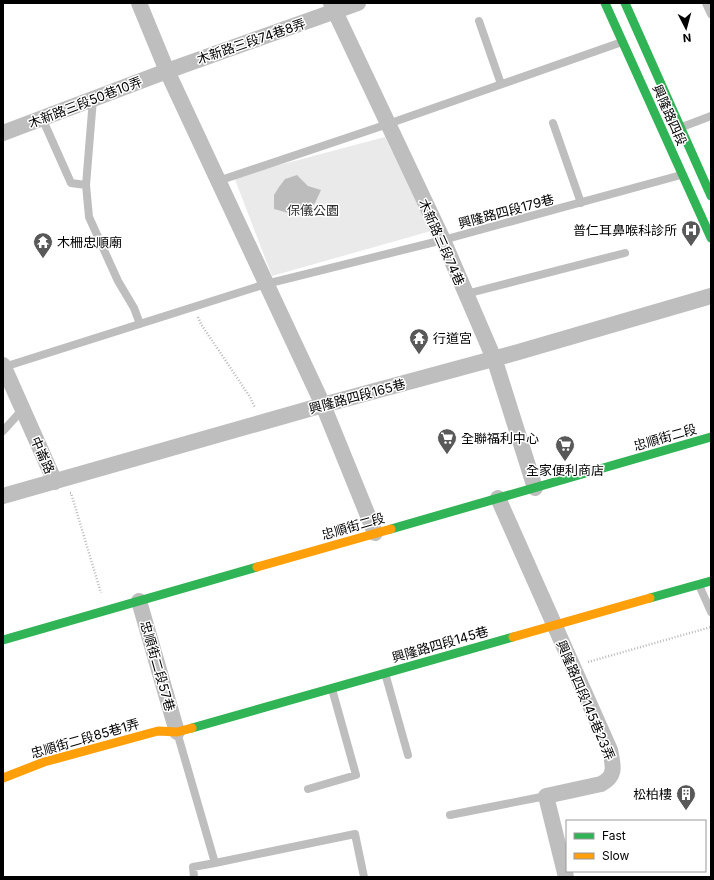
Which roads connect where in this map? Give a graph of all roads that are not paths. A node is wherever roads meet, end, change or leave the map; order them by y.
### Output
1 (138, 3) edge
2 (358, 3) edge
3 (605, 3) edge
4 (624, 3) edge
5 (706, 3) edge
6 (333, 7) edge
7 (711, 14) edge
8 (478, 21) dead end
9 (623, 42) junction
10 (167, 71) junction
11 (501, 84) junction
12 (93, 99) junction
13 (711, 116) edge
14 (42, 118) junction
15 (553, 123) dead end
16 (388, 124) junction
17 (681, 128) junction
18 (3, 133) edge
19 (682, 175) junction
20 (218, 181) junction
21 (86, 185) junction
22 (711, 196) edge
23 (581, 203) junction
24 (711, 238) edge
25 (443, 240) junction
26 (625, 253) dead end
27 (266, 284) junction
28 (466, 294) junction
29 (711, 296) edge
30 (140, 324) junction
31 (494, 358) junction
32 (4, 366) edge
33 (323, 405) junction
34 (23, 409) junction
35 (3, 431) edge
36 (711, 437) edge
37 (55, 482) junction
38 (535, 488) junction
39 (3, 496) edge
40 (498, 498) junction
41 (375, 533) junction
42 (711, 581) edge
43 (698, 584) junction
44 (139, 601) junction
45 (711, 612) edge
46 (554, 625) junction
47 (3, 640) edge
48 (385, 673) junction
49 (332, 688) junction
50 (177, 732) junction
51 (408, 756) dead end
52 (3, 778) edge
53 (308, 789) dead end
54 (546, 796) junction
55 (450, 815) dead end
56 (215, 863) junction
57 (194, 877) edge
58 (364, 877) edge
59 (566, 877) edge

1 - 10 street
2 - 6 street, 木新路三段74巷8弄
3 - 9 street, 興隆路四段
4 - 17 street, 興隆路四段
5 - 7 lane
6 - 10 street, 木新路三段74巷8弄
6 - 16 street, 木新路三段74巷
8 - 11 lane
9 - 11 lane
9 - 19 street, 興隆路四段
10 - 12 street, 木新路三段50巷10弄
10 - 20 street
11 - 16 lane
12 - 14 street, 木新路三段50巷10弄
12 - 21 lane
13 - 17 lane
14 - 18 street, 木新路三段50巷10弄
14 - 21 lane
15 - 23 lane
16 - 20 lane
16 - 25 street, 木新路三段74巷
17 - 19 lane
17 - 22 street, 興隆路四段
19 - 23 lane, 興隆路四段179巷
19 - 24 street, 興隆路四段
20 - 27 street
21 - 30 lane
23 - 25 lane, 興隆路四段179巷
25 - 27 lane, 興隆路四段179巷
25 - 28 street, 木新路三段74巷
26 - 28 lane
27 - 30 lane, 興隆路四段179巷
27 - 33 street
28 - 31 street, 木新路三段74巷
29 - 31 street, 興隆路四段165巷
30 - 32 lane, 興隆路四段179巷
31 - 33 street, 興隆路四段165巷
31 - 38 street, 木新路三段74巷
32 - 34 street, 中崙路
33 - 37 street, 興隆路四段165巷
33 - 41 street
34 - 35 lane
34 - 37 street, 中崙路
36 - 38 street, 忠順街二段
37 - 39 street, 興隆路四段165巷
38 - 40 street, 忠順街二段
40 - 41 street, 忠順街二段
40 - 46 street, 興隆路四段145巷23弄
41 - 44 street, 忠順街二段
42 - 43 street, 興隆路四段145巷
43 - 45 lane
43 - 46 street, 興隆路四段145巷
44 - 47 street, 忠順街二段
44 - 50 street, 忠順街二段57巷
46 - 48 street, 興隆路四段145巷
46 - 54 street, 興隆路四段145巷23弄
48 - 49 street, 興隆路四段145巷
48 - 51 lane
49 - 50 street, 興隆路四段145巷
49 - 53 lane
50 - 52 street, 忠順街二段85巷1弄
50 - 56 lane
54 - 55 lane, 興隆路四段145巷23弄
54 - 59 street
56 - 57 lane
56 - 58 lane

